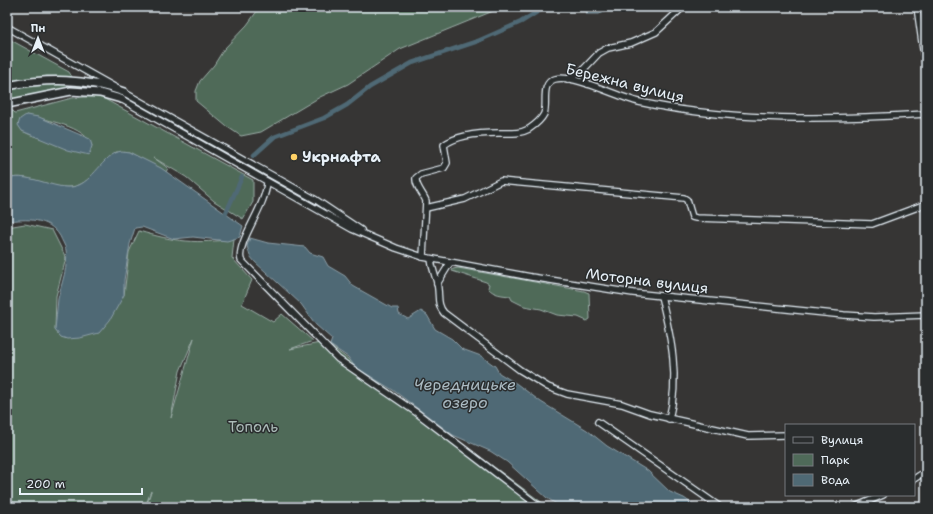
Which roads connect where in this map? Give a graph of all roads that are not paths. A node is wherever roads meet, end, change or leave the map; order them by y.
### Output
1 (683, 7) edge
2 (917, 7) edge
3 (7, 26) edge
4 (926, 71) edge
5 (581, 72) junction
6 (568, 79) junction
7 (81, 81) junction
8 (588, 84) junction
9 (7, 86) edge
10 (124, 92) junction
11 (121, 99) junction
12 (7, 104) edge
13 (926, 114) edge
14 (189, 128) junction
15 (185, 135) junction
16 (267, 182) junction
17 (926, 204) edge
18 (426, 208) junction
19 (371, 237) junction
20 (423, 257) junction
21 (431, 259) junction
22 (450, 262) junction
23 (437, 284) junction
24 (661, 296) junction
25 (926, 315) edge
26 (669, 418) junction
27 (598, 422) dead end
28 (785, 435) edge
29 (926, 471) edge
30 (915, 478) edge
31 (881, 496) edge
32 (540, 507) edge
33 (720, 507) edge
34 (854, 507) edge

1 - 5 street
2 - 4 street
3 - 10 street
5 - 6 street
5 - 8 street
6 - 8 street, Бережна вулиця
6 - 18 street, Бережна вулиця
7 - 9 main road
7 - 10 main road
7 - 11 main road
8 - 13 street, Бережна вулиця
10 - 14 street
11 - 12 main road
11 - 15 street
14 - 15 street
14 - 19 street
15 - 16 street
16 - 19 street
16 - 32 street
17 - 18 street
18 - 20 street, Бережна вулиця
19 - 20 street, Моторна вулиця
20 - 21 street, Моторна вулиця
21 - 22 street, Моторна вулиця
21 - 23 street
22 - 23 street
22 - 24 street, Моторна вулиця
23 - 26 street
24 - 25 street, Моторна вулиця
24 - 26 street
26 - 28 street
27 - 33 street
29 - 30 street
31 - 34 street

